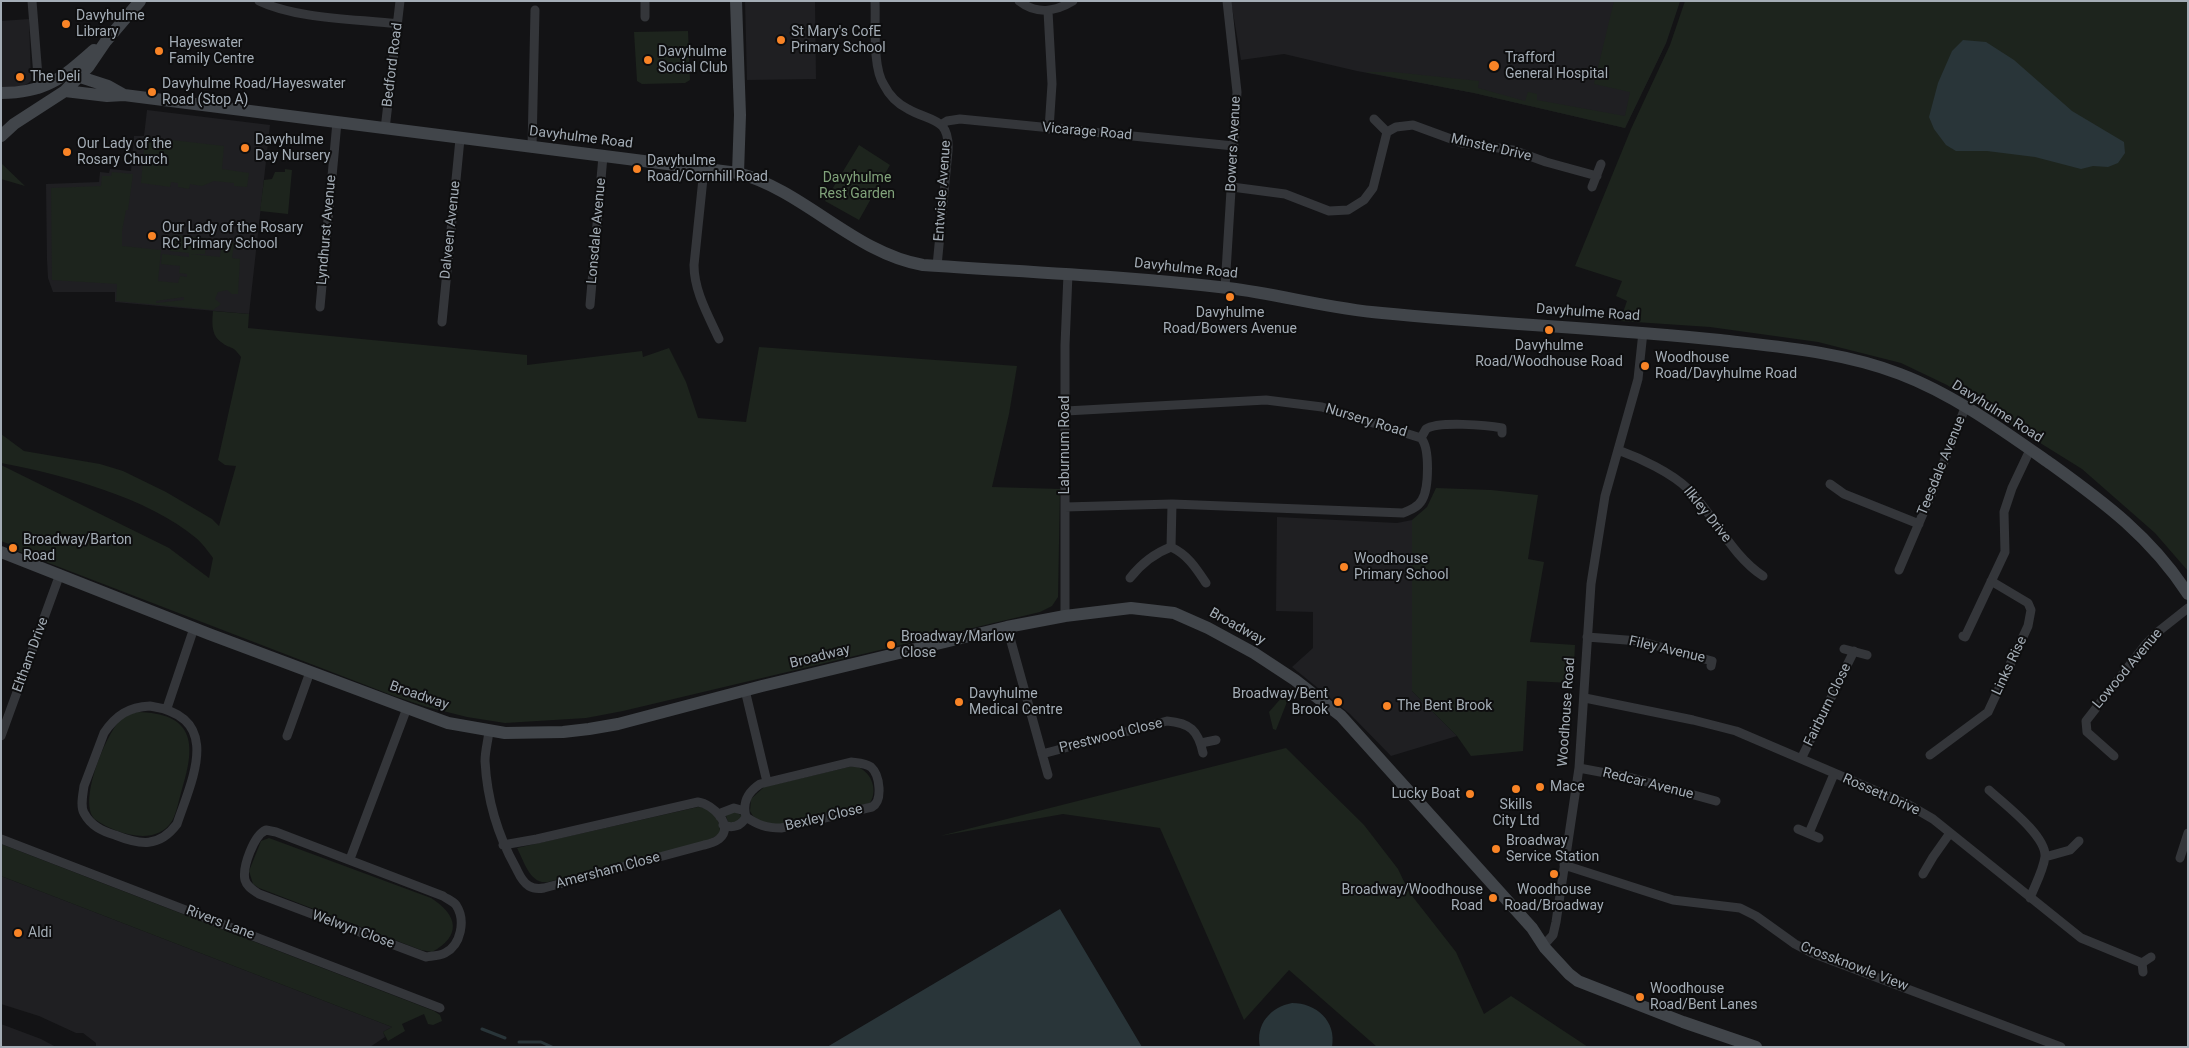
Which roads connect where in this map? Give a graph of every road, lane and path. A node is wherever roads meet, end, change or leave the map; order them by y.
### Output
1 (32, 1) edge
2 (140, 1) edge
3 (259, 1) edge
4 (400, 1) edge
5 (645, 1) edge
6 (736, 1) edge
7 (875, 1) edge
8 (1019, 1) edge
9 (1073, 1) edge
10 (1228, 1) edge
11 (535, 10) dead end
12 (1048, 11) junction
13 (645, 17) dead end
14 (398, 24) junction
15 (106, 41) junction
16 (66, 73) junction
17 (80, 76) junction
18 (39, 89) junction
19 (65, 91) junction
20 (1, 93) edge
21 (124, 95) junction
22 (1374, 119) dead end
23 (337, 122) junction
24 (942, 124) junction
25 (385, 129) junction
26 (1049, 129) junction
27 (1387, 132) junction
28 (1, 136) edge
29 (460, 139) junction
30 (1234, 146) junction
31 (532, 148) junction
32 (603, 156) junction
33 (1601, 164) dead end
34 (704, 169) junction
35 (738, 173) junction
36 (1597, 176) junction
37 (1592, 186) dead end
38 (1232, 188) junction
39 (937, 266) junction
40 (1068, 274) junction
41 (1225, 288) junction
42 (590, 305) dead end
43 (320, 307) dead end
44 (442, 322) dead end
45 (1643, 332) junction
46 (719, 339) dead end
47 (1965, 408) junction
48 (1066, 412) junction
49 (1502, 433) dead end
50 (1421, 438) junction
51 (1618, 450) junction
52 (2030, 450) junction
53 (1830, 484) dead end
54 (1172, 504) junction
55 (1065, 507) junction
56 (1919, 524) junction
57 (1171, 547) junction
58 (1, 552) edge
59 (1899, 570) dead end
60 (60, 574) junction
61 (1763, 576) dead end
62 (1130, 578) dead end
63 (1991, 581) junction
64 (1206, 582) dead end
65 (2188, 594) edge
66 (2188, 608) edge
67 (1065, 616) junction
68 (1007, 627) junction
69 (194, 628) junction
70 (1963, 636) dead end
71 (1587, 637) junction
72 (1844, 649) dead end
73 (1854, 651) junction
74 (1867, 654) dead end
75 (1711, 666) dead end
76 (310, 672) junction
77 (745, 690) junction
78 (1585, 698) junction
79 (167, 708) junction
80 (407, 708) junction
81 (489, 731) junction
82 (1, 736) edge
83 (287, 736) dead end
84 (1934, 739) dead end
85 (1216, 740) dead end
86 (1201, 743) junction
87 (1939, 747) junction
88 (1203, 753) dead end
89 (1042, 754) junction
90 (1930, 754) dead end
91 (2114, 756) dead end
92 (1802, 759) junction
93 (1579, 768) junction
94 (1834, 774) junction
95 (1048, 775) dead end
96 (767, 782) junction
97 (1989, 790) dead end
98 (1716, 801) dead end
99 (729, 809) joint
100 (746, 814) junction
101 (722, 821) junction
102 (1798, 829) dead end
103 (1809, 833) junction
104 (1950, 833) junction
105 (2188, 833) edge
106 (1819, 838) dead end
107 (1, 839) edge
108 (2079, 841) dead end
109 (503, 845) junction
110 (2045, 857) junction
111 (2180, 858) dead end
112 (350, 859) junction
113 (1564, 865) junction
114 (1923, 874) dead end
115 (2030, 898) junction
116 (1544, 946) junction
117 (2151, 957) dead end
118 (440, 1008) dead end
119 (1754, 1046) edge
120 (2061, 1047) edge

1 - 18 street
2 - 15 street
3 - 14 street
4 - 14 street, Bedford Road
5 - 13 street
6 - 35 street
7 - 24 street, Entwisle Avenue
8 - 12 street
9 - 12 street
10 - 30 street, Bowers Avenue
11 - 31 street
12 - 26 street
14 - 25 street, Bedford Road
15 - 16 street
15 - 17 street
16 - 17 street
16 - 18 street
17 - 19 street
17 - 21 street
18 - 20 street
19 - 21 street
19 - 28 street
21 - 23 street, Davyhulme Road
22 - 27 street
23 - 25 street, Davyhulme Road
23 - 43 street, Lyndhurst Avenue
24 - 26 street, Vicarage Road
24 - 39 street, Entwisle Avenue
25 - 29 street, Davyhulme Road
26 - 30 street, Vicarage Road
27 - 36 street, Minster Drive
27 - 38 street
29 - 31 street, Davyhulme Road
29 - 44 street, Dalveen Avenue
30 - 38 street, Bowers Avenue
31 - 32 street, Davyhulme Road
32 - 34 street, Davyhulme Road
32 - 42 street, Lonsdale Avenue
33 - 36 street
34 - 35 street, Davyhulme Road
34 - 46 street
35 - 39 street, Davyhulme Road
36 - 37 street
38 - 41 street, Bowers Avenue
39 - 40 street, Davyhulme Road
40 - 41 street, Davyhulme Road
40 - 48 street, Laburnum Road
41 - 45 street, Davyhulme Road
45 - 47 street, Davyhulme Road
45 - 51 street, Woodhouse Road
47 - 52 street, Davyhulme Road
47 - 56 street, Teesdale Avenue
48 - 50 street, Nursery Road
48 - 55 street, Laburnum Road
49 - 50 street
50 - 54 street, Nursery Road
51 - 61 street, Ilkley Drive
51 - 71 street, Woodhouse Road
52 - 63 street
52 - 65 street, Davyhulme Road
53 - 56 street, Teesdale Avenue
54 - 55 street, Nursery Road
54 - 57 street
55 - 67 street, Laburnum Road
56 - 59 street, Teesdale Avenue
57 - 62 street
57 - 64 street
58 - 60 street, Broadway
60 - 69 street, Broadway
60 - 82 street, Eltham Drive
63 - 70 street
63 - 87 street, Links Rise
66 - 91 street, Lowood Avenue
67 - 68 street, Broadway
67 - 116 street, Broadway
68 - 77 street, Broadway
68 - 89 street, Prestwood Close
69 - 76 street, Broadway
69 - 79 street
71 - 75 street, Filey Avenue
71 - 78 street, Woodhouse Road
72 - 73 street, Fairburn Close
73 - 74 street, Fairburn Close
73 - 92 street, Fairburn Close
76 - 80 street, Broadway
76 - 83 street
77 - 81 street, Broadway
77 - 96 street
78 - 92 street, Rossett Drive
78 - 93 street, Woodhouse Road
79 - 79 street
80 - 81 street, Broadway
80 - 112 street
81 - 109 street, Amersham Close
84 - 87 street
85 - 86 street
86 - 88 street, Prestwood Close
86 - 89 street, Prestwood Close
87 - 90 street, Links Rise
89 - 95 street, Prestwood Close
92 - 94 street, Rossett Drive
93 - 98 street, Redcar Avenue
93 - 113 street, Woodhouse Road
94 - 103 street
94 - 104 street, Rossett Drive
96 - 100 street, Bexley Close
96 - 100 street, Bexley Close
97 - 110 street
99 - 100 street, Bexley Close
99 - 101 street, Amersham Close
100 - 101 street, Bexley Close
101 - 109 street
101 - 109 street, Amersham Close
102 - 103 street
103 - 106 street
104 - 114 street
104 - 115 street, Rossett Drive
105 - 111 street
107 - 118 street, Rivers Lane
108 - 110 street
110 - 115 street
112 - 112 street, Welwyn Close
113 - 116 street, Woodhouse Road
113 - 120 street, Crossknowle View
115 - 117 street, Rossett Drive
116 - 119 street

